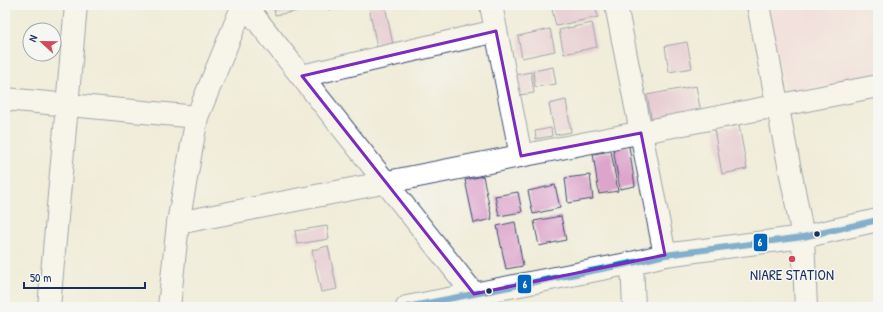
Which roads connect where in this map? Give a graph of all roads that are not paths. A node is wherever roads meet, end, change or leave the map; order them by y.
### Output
1 (76, 5) edge
2 (244, 5) edge
3 (491, 5) edge
4 (616, 5) edge
5 (758, 5) edge
6 (496, 31) junction
7 (302, 76) junction
8 (878, 86) edge
9 (5, 99) edge
10 (67, 105) junction
11 (777, 106) junction
12 (197, 117) junction
13 (641, 133) junction
14 (521, 156) junction
15 (386, 183) junction
16 (878, 220) edge
17 (178, 224) junction
18 (803, 237) junction
19 (665, 254) junction
20 (632, 263) junction
21 (474, 294) junction
22 (419, 306) edge
23 (49, 307) edge
24 (169, 307) edge
25 (634, 307) edge
26 (806, 307) edge

1 - 10 street
2 - 7 street
2 - 12 street
3 - 6 street
4 - 13 street
5 - 11 street
6 - 7 street
6 - 14 street
7 - 15 street
8 - 11 street
9 - 10 street
10 - 12 street
10 - 23 street
11 - 13 street
11 - 18 street
12 - 17 street
13 - 14 street
13 - 19 street
14 - 15 street
15 - 17 street
15 - 21 street
16 - 18 street
17 - 24 street
18 - 19 street
18 - 26 street
19 - 20 street
20 - 21 street
20 - 25 street
21 - 22 street

